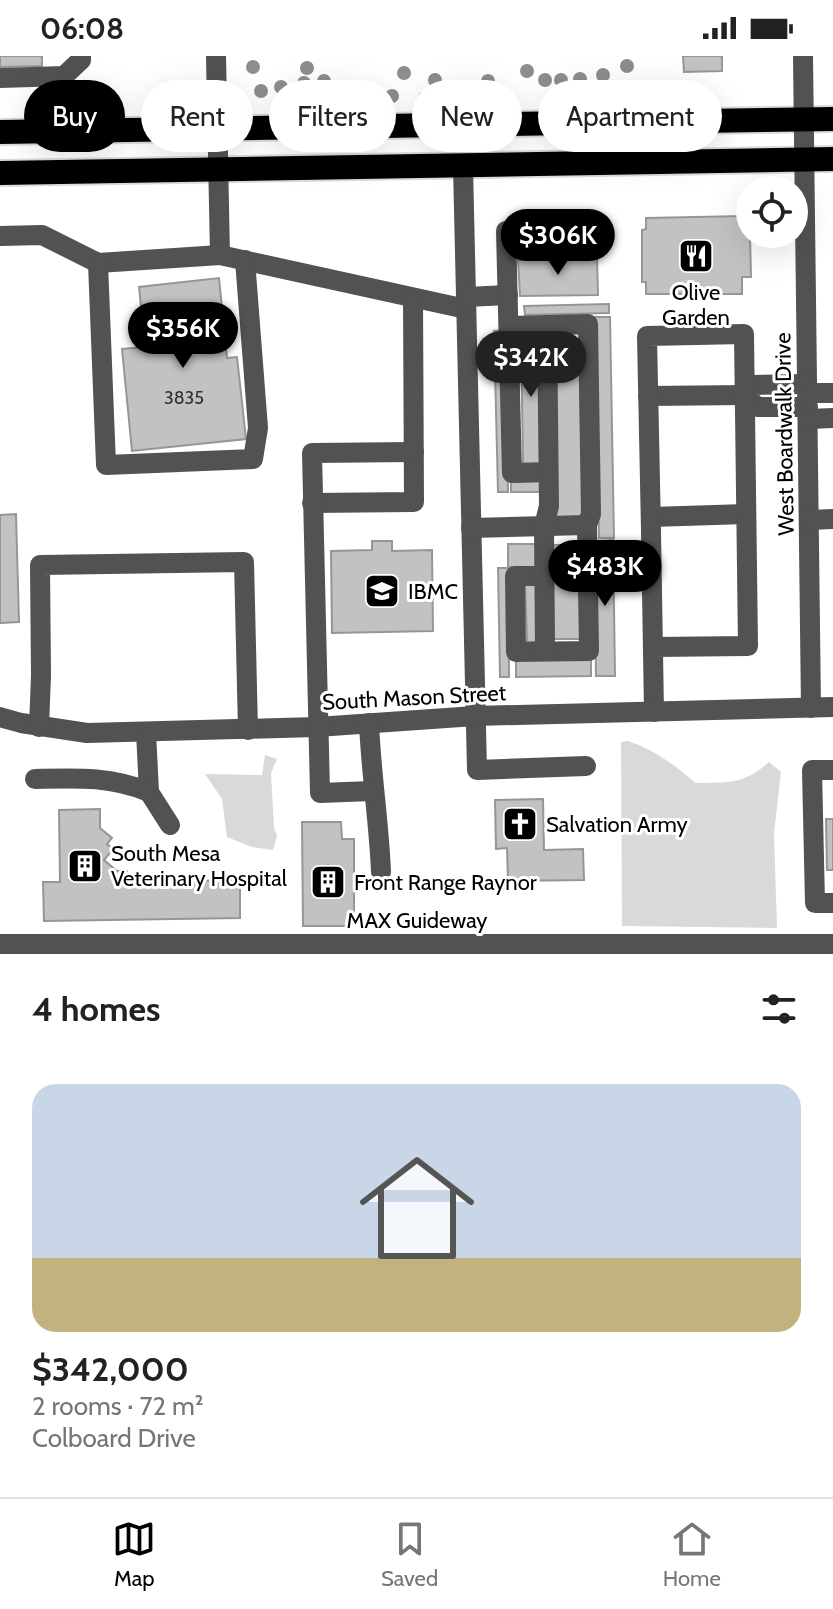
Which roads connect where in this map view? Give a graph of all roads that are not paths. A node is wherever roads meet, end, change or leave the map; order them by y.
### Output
1 (81, 56) edge
2 (216, 56) edge
3 (803, 56) edge
4 (0, 78) edge
5 (216, 80) edge
6 (804, 119) junction
7 (833, 119) edge
8 (253, 127) edge
9 (141, 129) edge
10 (0, 132) edge
11 (217, 152) edge
12 (833, 159) edge
13 (805, 160) junction
14 (463, 167) junction
15 (217, 168) junction
16 (0, 173) edge
17 (584, 229) dead end
18 (0, 236) edge
19 (220, 255) junction
20 (245, 260) junction
21 (98, 263) junction
22 (508, 295) junction
23 (413, 298) junction
24 (466, 303) junction
25 (547, 325) junction
26 (510, 326) junction
27 (833, 393) edge
28 (745, 395) junction
29 (648, 396) junction
30 (808, 401) junction
31 (833, 418) edge
32 (414, 452) junction
33 (548, 472) junction
34 (312, 503) junction
35 (746, 514) junction
36 (651, 517) junction
37 (833, 519) edge
38 (809, 520) junction
39 (587, 525) junction
40 (544, 526) junction
41 (471, 528) junction
42 (544, 576) junction
43 (653, 647) junction
44 (545, 651) junction
45 (833, 707) edge
46 (811, 708) junction
47 (654, 712) junction
48 (475, 716) junction
49 (0, 717) edge
50 (369, 723) junction
51 (39, 727) junction
52 (317, 727) junction
53 (248, 730) junction
54 (146, 732) junction
55 (586, 766) dead end
56 (833, 770) edge
57 (35, 779) dead end
58 (372, 791) junction
59 (149, 792) junction
60 (170, 825) dead end
61 (381, 872) dead end
62 (833, 903) edge
63 (0, 944) edge
64 (833, 944) edge

1 - 4 street
2 - 5 street
3 - 6 street, West Boardwalk Drive
6 - 7 highway
6 - 8 highway
6 - 13 street, West Boardwalk Drive
9 - 10 highway
11 - 15 street
12 - 13 highway
13 - 14 highway
13 - 30 street, West Boardwalk Drive
14 - 15 highway
14 - 24 street
15 - 16 highway
15 - 19 street
17 - 22 street
18 - 21 street
19 - 20 street
19 - 21 street
20 - 21 street
20 - 23 street
22 - 24 street
22 - 26 street
23 - 24 street
23 - 32 street
24 - 41 street
25 - 26 street
25 - 33 street
25 - 39 street
26 - 33 street
27 - 30 street
28 - 29 street
28 - 29 street
28 - 30 street
28 - 35 street
29 - 36 street
30 - 31 street
30 - 38 street, West Boardwalk Drive
32 - 34 street
32 - 34 street
33 - 40 street
34 - 52 street
35 - 36 street
35 - 43 street
36 - 43 street
37 - 38 street
38 - 46 street, West Boardwalk Drive
39 - 40 street
39 - 44 street
40 - 41 street
40 - 42 street
41 - 48 street
42 - 44 street
42 - 44 street
43 - 47 street
45 - 46 street, South Mason Street
46 - 47 street, South Mason Street
47 - 48 street, South Mason Street
48 - 50 street, South Mason Street
48 - 55 street
49 - 51 street, South Mason Street
50 - 52 street, South Mason Street
50 - 58 street
51 - 53 street
51 - 54 street, South Mason Street
52 - 53 street, South Mason Street
52 - 58 street
53 - 54 street, South Mason Street
54 - 59 street
56 - 62 street
57 - 59 street
58 - 61 street
59 - 60 street
63 - 64 street, MAX Guideway

